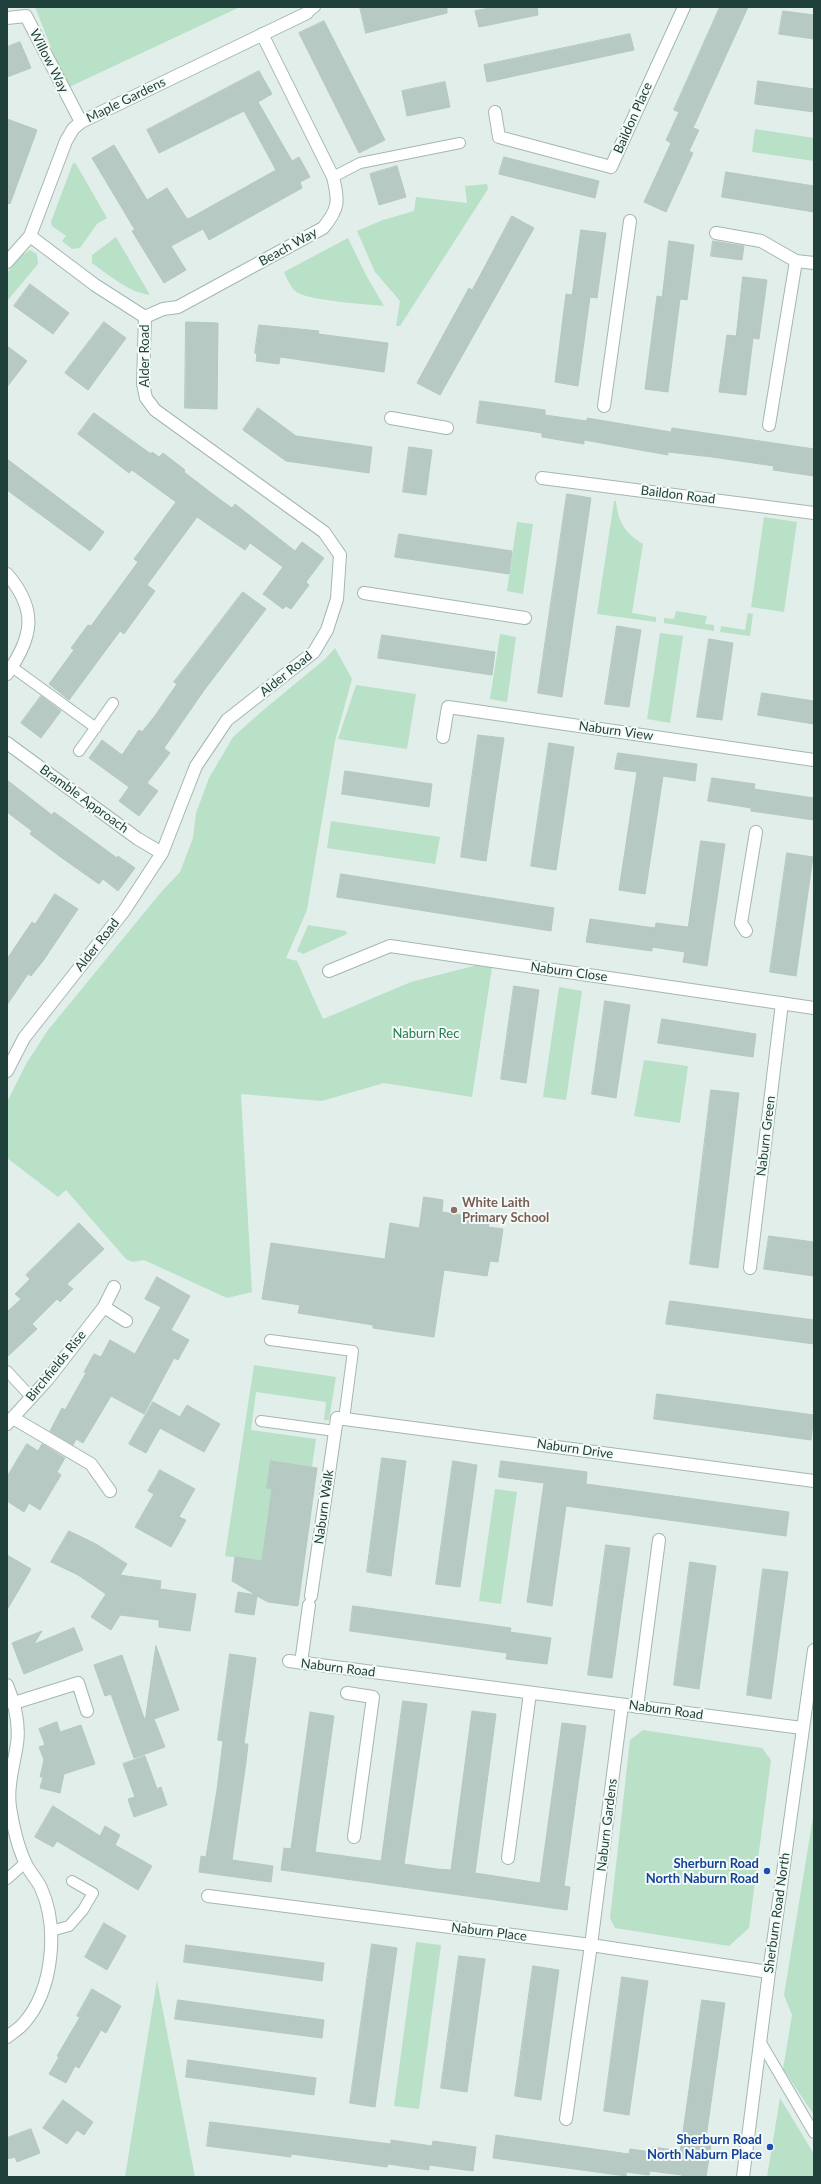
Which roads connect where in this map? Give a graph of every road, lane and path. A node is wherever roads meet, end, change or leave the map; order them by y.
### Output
1 (684, 7) edge
2 (311, 10) edge
3 (7, 18) edge
4 (262, 34) junction
5 (496, 112) dead end
6 (81, 122) junction
7 (460, 144) dead end
8 (333, 177) junction
9 (630, 221) dead end
10 (716, 233) dead end
11 (30, 236) junction
12 (796, 261) junction
13 (7, 262) edge
14 (814, 264) edge
15 (145, 317) junction
16 (604, 406) dead end
17 (391, 418) dead end
18 (769, 425) dead end
19 (447, 428) dead end
20 (542, 478) dead end
21 (814, 512) edge
22 (7, 574) edge
23 (364, 593) dead end
24 (525, 618) dead end
25 (9, 670) edge
26 (113, 703) dead end
27 (96, 728) junction
28 (443, 737) dead end
29 (7, 743) edge
30 (79, 751) dead end
31 (814, 760) edge
32 (756, 832) dead end
33 (162, 853) junction
34 (746, 931) dead end
35 (328, 971) dead end
36 (782, 1003) junction
37 (814, 1008) edge
38 (7, 1071) edge
39 (750, 1268) dead end
40 (114, 1287) dead end
41 (104, 1307) junction
42 (126, 1321) dead end
43 (270, 1340) dead end
44 (7, 1371) edge
45 (32, 1398) junction
46 (340, 1418) junction
47 (10, 1421) edge
48 (260, 1421) dead end
49 (335, 1431) junction
50 (814, 1481) edge
51 (110, 1491) dead end
52 (659, 1540) dead end
53 (814, 1650) edge
54 (289, 1661) dead end
55 (301, 1663) junction
56 (7, 1684) edge
57 (530, 1692) junction
58 (347, 1693) dead end
59 (14, 1703) junction
60 (622, 1705) junction
61 (638, 1707) junction
62 (87, 1711) dead end
63 (802, 1728) junction
64 (354, 1837) dead end
65 (508, 1858) dead end
66 (25, 1863) junction
67 (7, 1879) edge
68 (72, 1881) dead end
69 (208, 1896) dead end
70 (51, 1931) junction
71 (591, 1945) junction
72 (769, 1972) junction
73 (7, 2037) edge
74 (760, 2041) junction
75 (566, 2119) dead end
76 (814, 2133) edge
77 (743, 2177) edge

1 - 5 street, Baildon Place
2 - 4 street, Maple Gardens
3 - 6 street, Willow Way
4 - 6 street, Maple Gardens
4 - 8 street, Beach Way
6 - 11 street, Maple Gardens
7 - 8 lane
8 - 15 street, Beach Way
9 - 16 street
10 - 12 street
11 - 13 street, Maple Gardens
11 - 15 street, Alder Road
12 - 14 street
12 - 18 street
15 - 33 street, Alder Road
17 - 19 street
20 - 21 street, Baildon Road
22 - 25 street
23 - 24 street
25 - 27 lane
26 - 27 lane
27 - 30 lane
28 - 31 street, Naburn View
29 - 33 street, Bramble Approach
32 - 34 street
33 - 38 street, Alder Road
35 - 36 street, Naburn Close
36 - 37 street, Naburn Close
36 - 39 street, Naburn Green
40 - 41 street, Birchfields Rise
41 - 42 street
41 - 45 street, Birchfields Rise
43 - 46 lane
44 - 45 lane
45 - 47 street, Birchfields Rise
46 - 49 street, Naburn Walk
46 - 50 street, Naburn Drive
47 - 51 street
48 - 49 lane
49 - 55 street, Naburn Walk
52 - 61 street
53 - 63 street, Sherburn Road North
54 - 55 street, Naburn Road
55 - 57 street, Naburn Road
56 - 59 street
57 - 60 street, Naburn Road
57 - 65 street
58 - 64 street, Naburn Road
59 - 62 street
59 - 66 street
60 - 61 street, Naburn Road
60 - 71 street, Naburn Gardens
61 - 63 street, Naburn Road
63 - 72 street, Sherburn Road North
66 - 67 lane
66 - 70 street
68 - 70 lane
69 - 71 street, Naburn Place
70 - 73 street
71 - 72 street, Naburn Place
71 - 75 street, Naburn Gardens
72 - 74 street, Sherburn Road North
74 - 76 lane
74 - 77 street, Sherburn Road North

